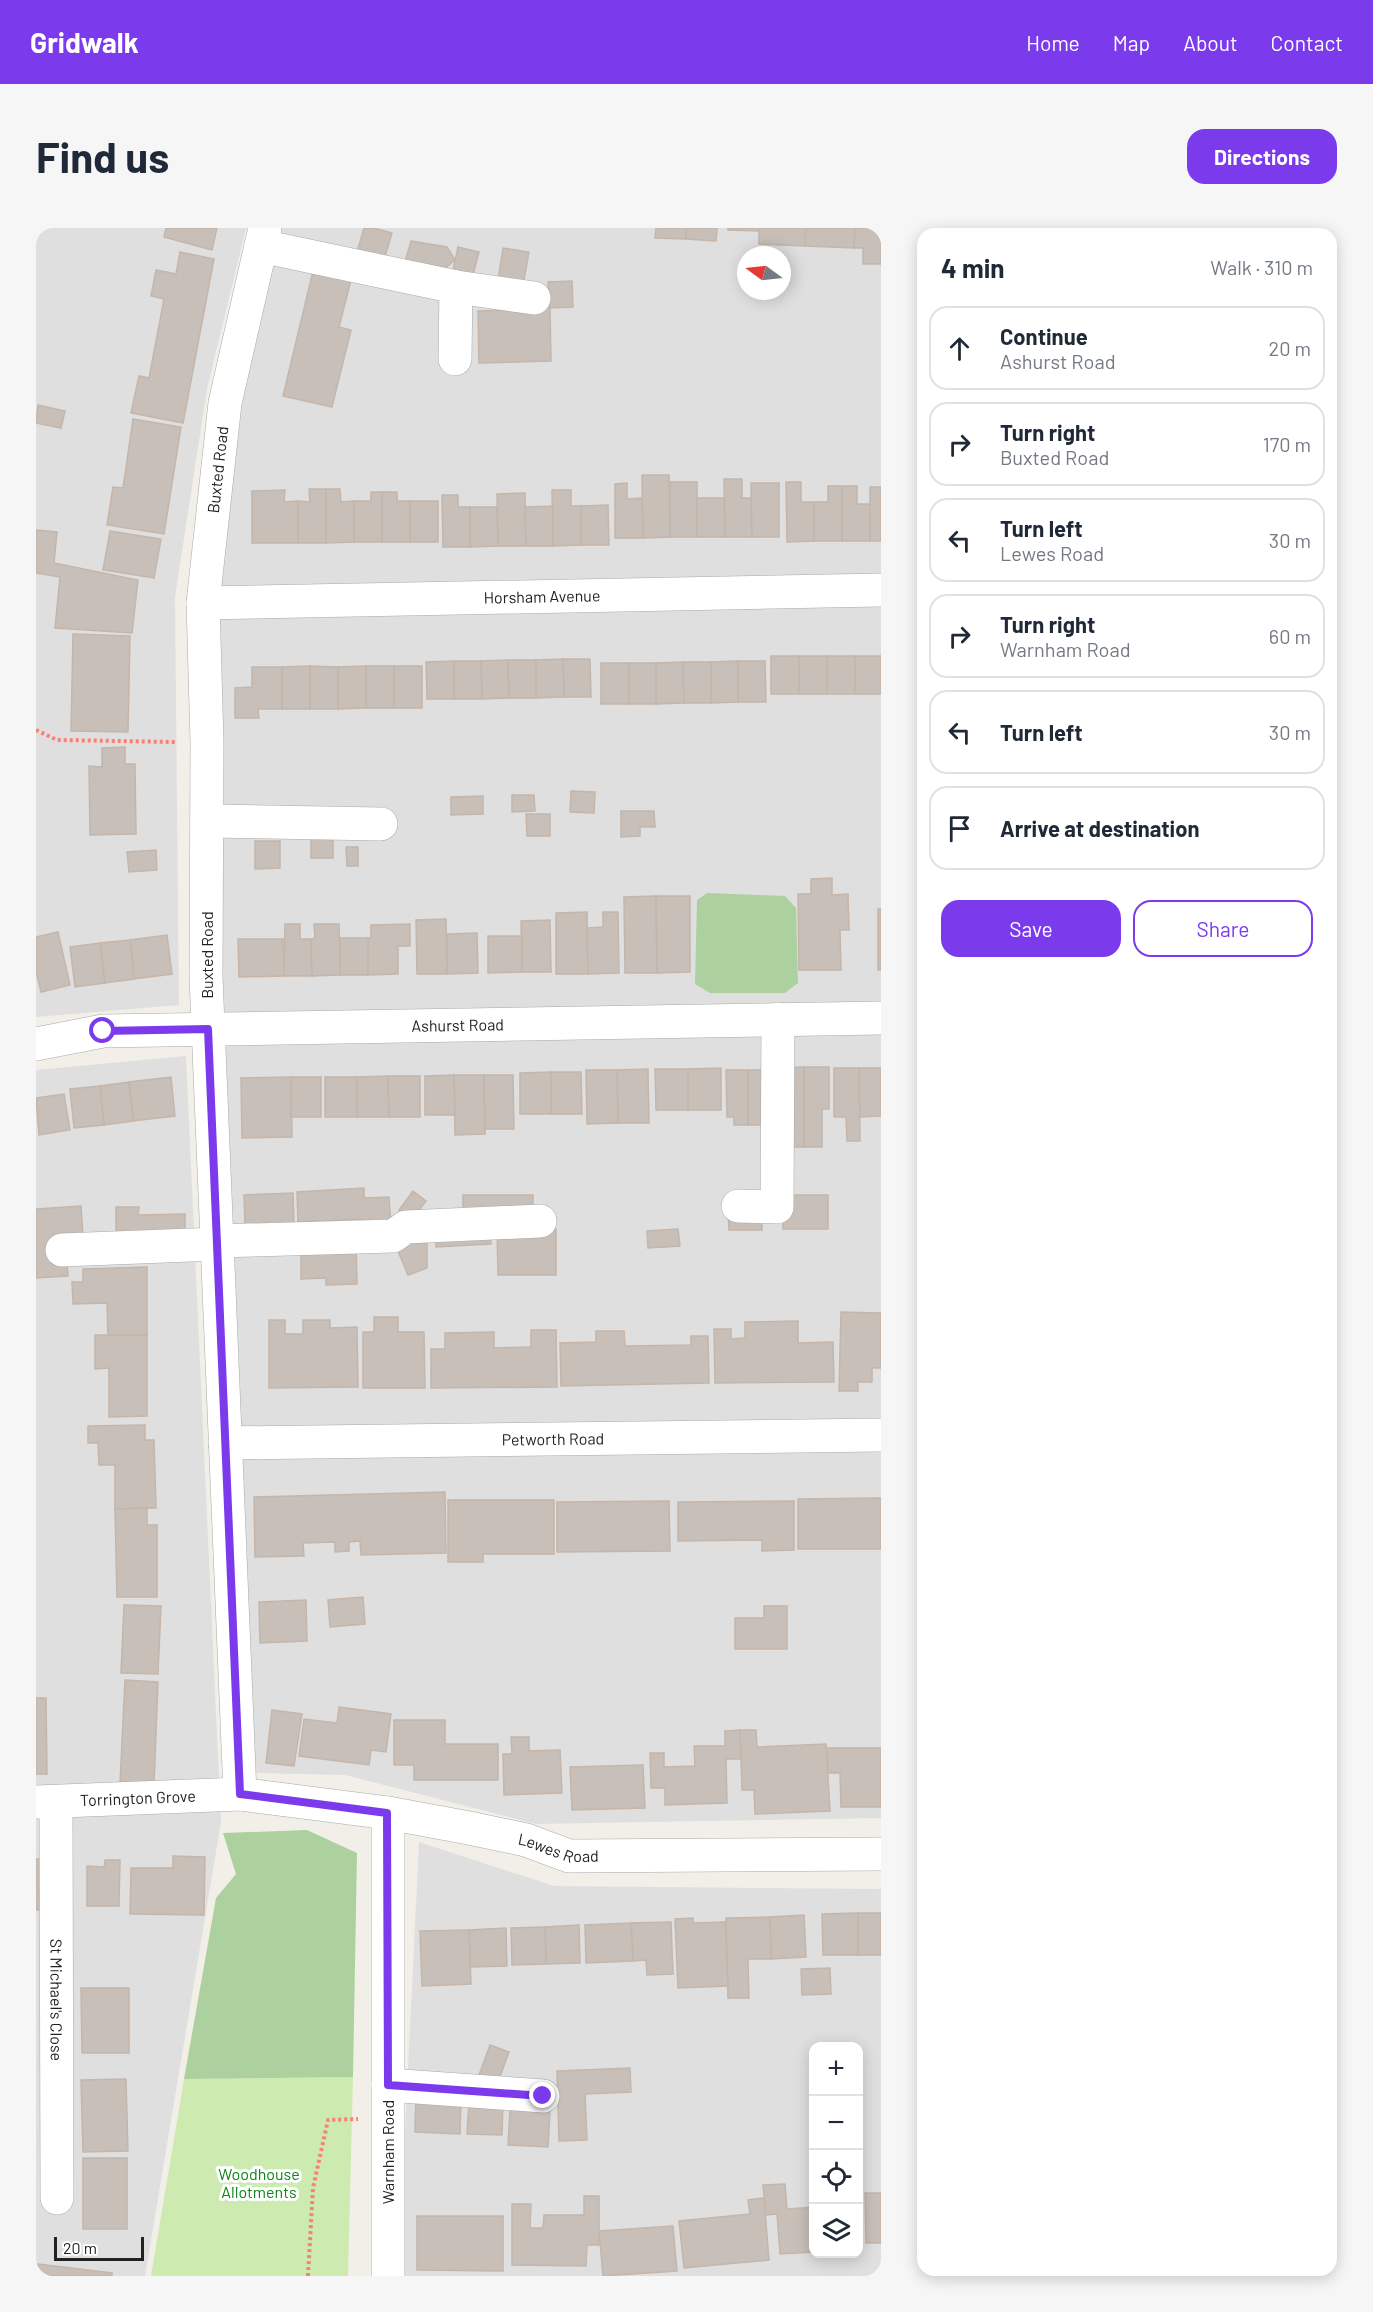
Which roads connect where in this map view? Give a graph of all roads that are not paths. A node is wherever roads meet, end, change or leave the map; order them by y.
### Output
1 (263, 237) edge
2 (456, 286) junction
3 (534, 298) dead end
4 (455, 359) dead end
5 (881, 590) edge
6 (203, 603) junction
7 (207, 821) junction
8 (381, 824) dead end
9 (881, 1018) edge
10 (778, 1019) junction
11 (208, 1029) junction
12 (36, 1044) edge
13 (738, 1206) dead end
14 (540, 1221) dead end
15 (216, 1243) junction
16 (62, 1250) dead end
17 (881, 1435) edge
18 (225, 1443) junction
19 (240, 1794) junction
20 (46, 1802) edge
21 (387, 1813) junction
22 (881, 1854) edge
23 (388, 2085) junction
24 (543, 2096) dead end
25 (57, 2198) dead end
26 (388, 2276) edge

1 - 2 street
1 - 6 street, Buxted Road
2 - 3 street
2 - 4 street
5 - 6 street, Horsham Avenue
6 - 7 street, Buxted Road
7 - 8 street
7 - 11 street, Buxted Road
9 - 10 street, Ashurst Road
10 - 11 street, Ashurst Road
10 - 13 street
11 - 12 street, Ashurst Road
11 - 15 street, Buxted Road
14 - 15 street
15 - 16 street
15 - 18 street, Buxted Road
17 - 18 street, Petworth Road
18 - 19 street, Buxted Road
19 - 20 street, Torrington Grove
19 - 21 street, Lewes Road
20 - 25 street, St Michael's Close
21 - 22 street, Lewes Road
21 - 23 street, Warnham Road
23 - 24 street
23 - 26 street, Warnham Road

